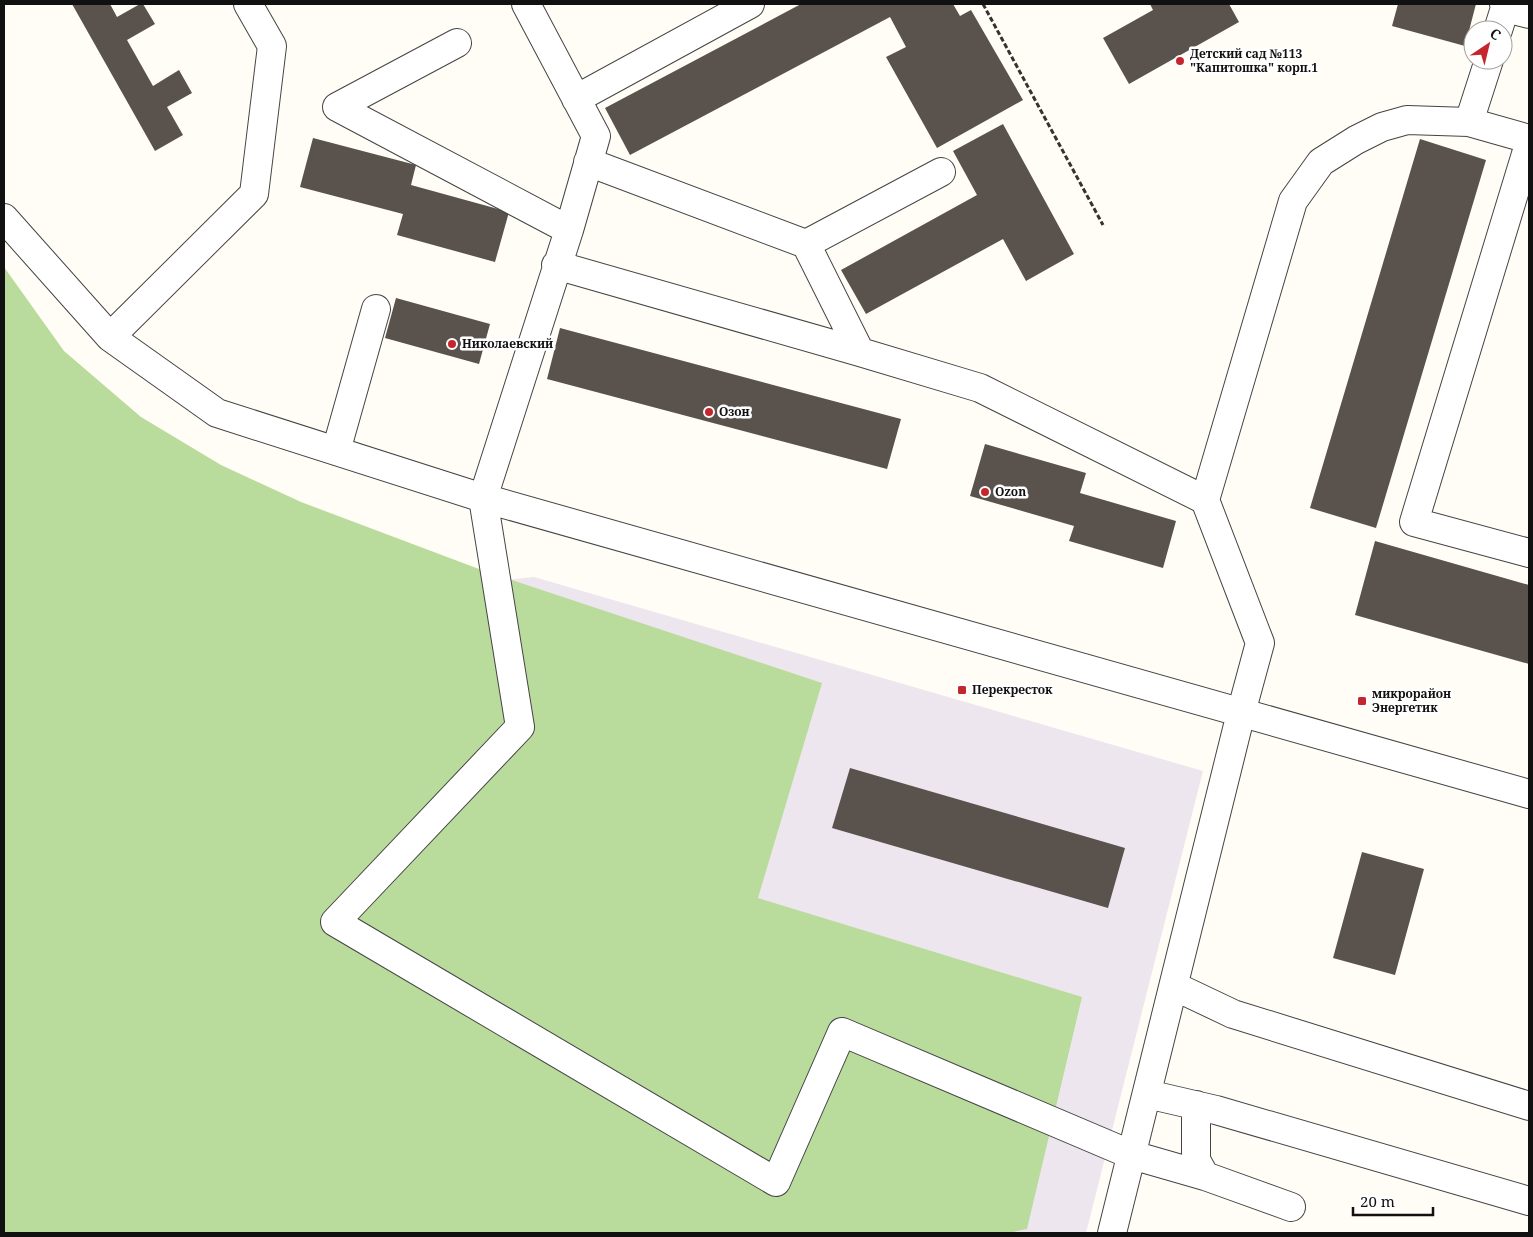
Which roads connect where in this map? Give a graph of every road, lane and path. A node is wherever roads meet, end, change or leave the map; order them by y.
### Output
1 (248, 4) edge
2 (526, 4) edge
3 (750, 4) edge
4 (983, 4) edge
5 (458, 43) dead end
6 (1486, 70) edge
7 (576, 99) junction
8 (1469, 122) junction
9 (1529, 139) edge
10 (1529, 144) edge
11 (588, 162) junction
12 (941, 172) dead end
13 (4, 218) edge
14 (1104, 225) dead end
15 (569, 230) junction
16 (806, 244) junction
17 (556, 266) junction
18 (376, 309) dead end
19 (110, 337) junction
20 (860, 352) junction
21 (336, 451) junction
22 (483, 498) junction
23 (1205, 500) junction
24 (1529, 553) edge
25 (1240, 713) junction
26 (1529, 794) edge
27 (1174, 986) junction
28 (1147, 1094) junction
29 (1196, 1105) junction
30 (1529, 1106) edge
31 (1132, 1155) junction
32 (1205, 1176) junction
33 (1529, 1201) edge
34 (1291, 1207) dead end
35 (1112, 1233) edge

1 - 19 street
2 - 7 street
3 - 7 street
4 - 14 path
5 - 15 street
6 - 8 street
7 - 11 street
8 - 9 street
8 - 23 street
10 - 24 street
11 - 15 street
11 - 16 street
12 - 16 street
13 - 19 street
15 - 17 street
16 - 20 street
17 - 20 street
17 - 22 street
18 - 21 street
19 - 21 street
20 - 23 street
21 - 22 street
22 - 25 street
22 - 31 street
23 - 25 street
25 - 26 street
25 - 27 street
27 - 28 street
27 - 30 street
28 - 29 street
28 - 31 street
29 - 32 street
29 - 33 street
31 - 32 street
31 - 35 street
32 - 34 street

